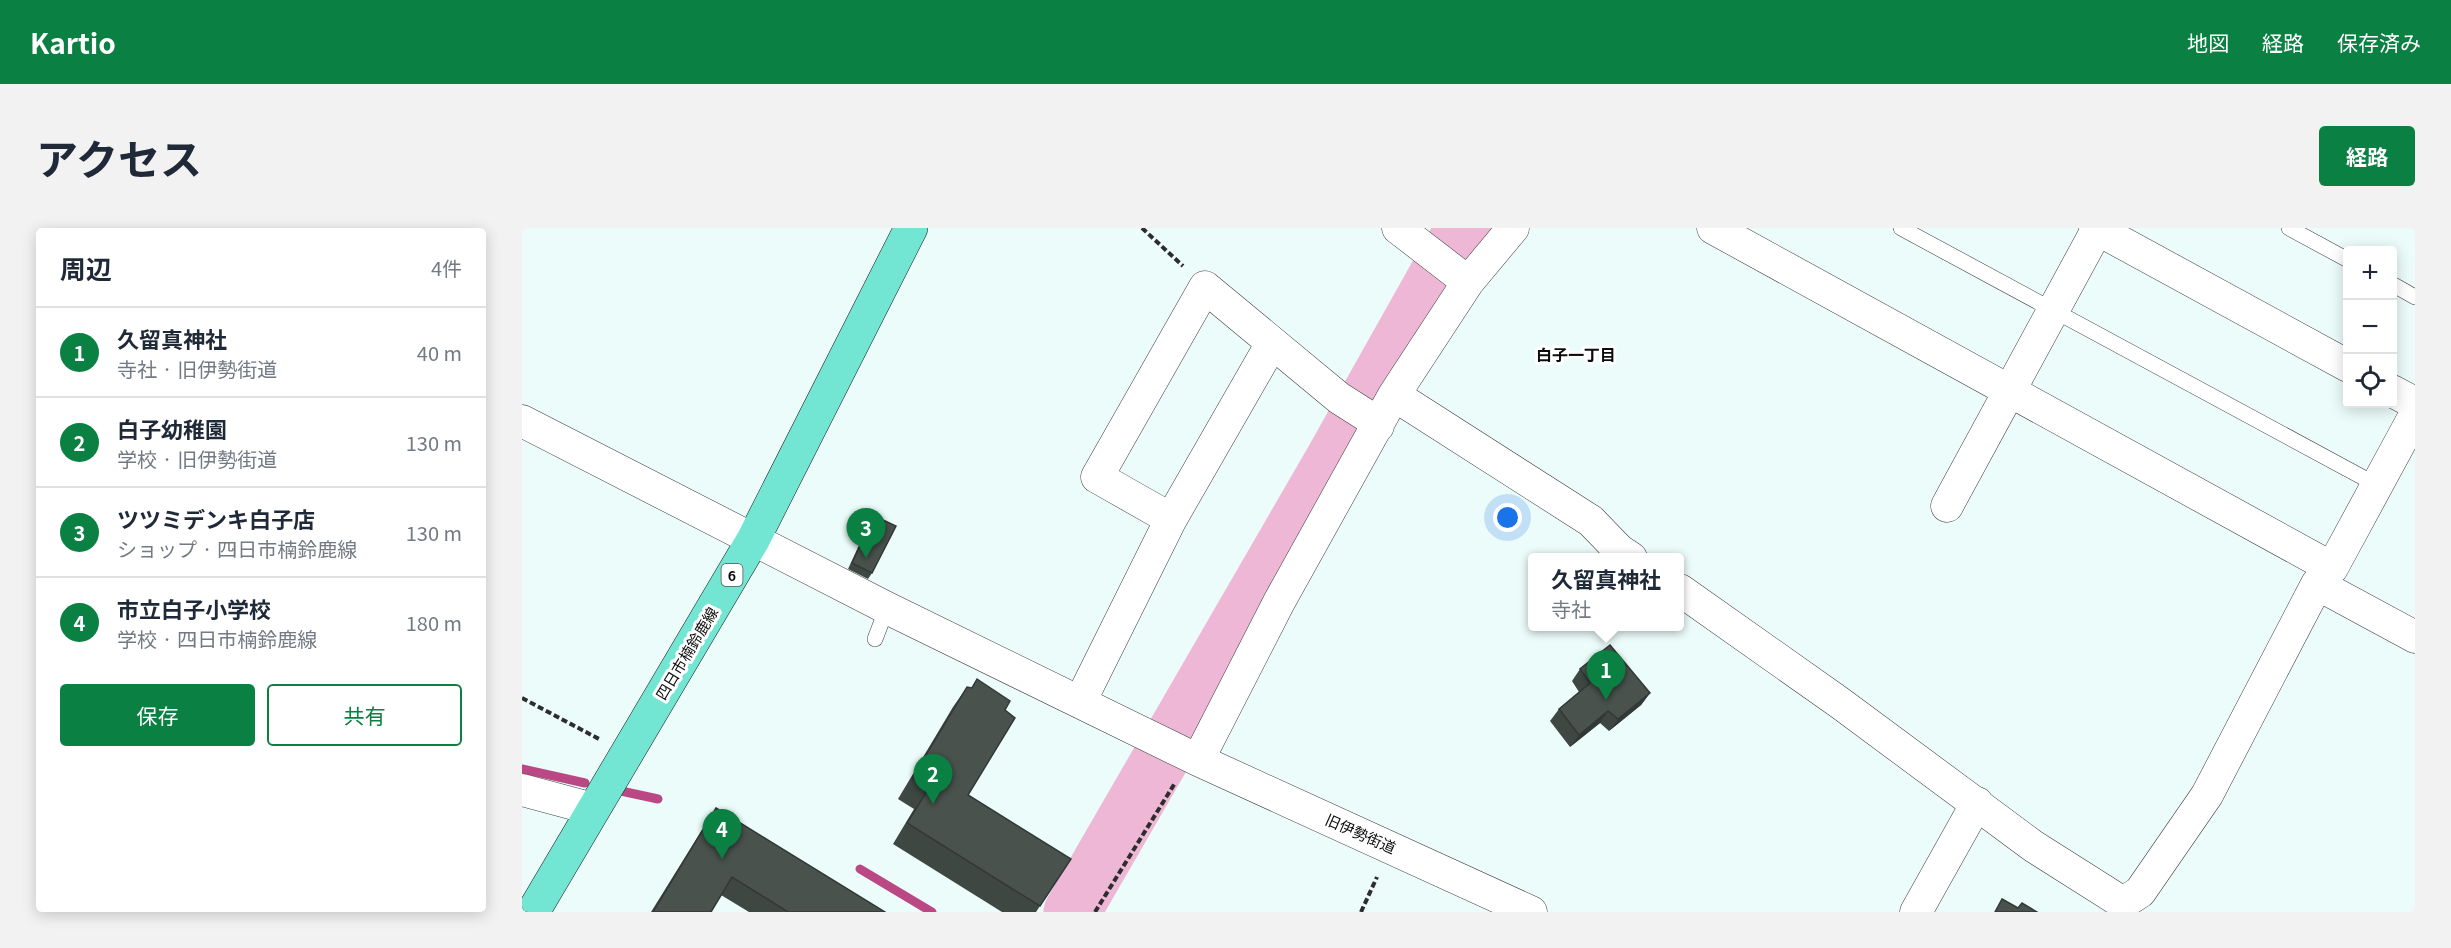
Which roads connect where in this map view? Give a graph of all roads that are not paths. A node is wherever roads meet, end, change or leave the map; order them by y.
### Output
1 (1398, 228) edge
2 (1513, 228) edge
3 (1713, 228) edge
4 (1900, 228) edge
5 (2097, 228) edge
6 (2289, 228) edge
7 (908, 229) edge
8 (2343, 257) edge
9 (1464, 279) junction
10 (2397, 287) edge
11 (2415, 297) edge
12 (2053, 311) junction
13 (1272, 343) junction
14 (2343, 363) edge
15 (2008, 392) junction
16 (2397, 394) edge
17 (1394, 395) junction
18 (2415, 404) edge
19 (2415, 415) edge
20 (522, 421) edge
21 (1375, 422) junction
22 (2375, 484) junction
23 (1947, 506) dead end
24 (1171, 519) junction
25 (753, 540) junction
26 (1624, 553) edge
27 (2325, 576) junction
28 (1684, 593) edge
29 (887, 608) junction
30 (2415, 636) edge
31 (875, 639) dead end
32 (1080, 702) junction
33 (1194, 758) junction
34 (522, 790) edge
35 (1977, 803) junction
36 (593, 809) junction
37 (531, 902) edge
38 (1531, 912) edge
39 (1916, 912) edge

1 - 9 street
2 - 9 street
3 - 15 street
4 - 12 lane
5 - 12 street
5 - 14 street
6 - 8 lane
7 - 25 main road, 四日市楠鈴鹿線 / 6
9 - 17 street
10 - 11 lane
12 - 15 street
12 - 22 lane
13 - 21 street
13 - 24 street
13 - 24 street
15 - 23 street
15 - 27 street
16 - 18 street
17 - 21 street
17 - 26 street
19 - 22 street
20 - 25 street, 旧伊勢街道
21 - 33 street
22 - 27 street
24 - 32 street
25 - 29 street, 旧伊勢街道
25 - 36 main road, 四日市楠鈴鹿線 / 6
27 - 30 street
27 - 35 street
28 - 35 street
29 - 31 lane
29 - 32 street, 旧伊勢街道
32 - 33 street, 旧伊勢街道
33 - 38 street, 旧伊勢街道
34 - 36 street
35 - 39 street
36 - 37 main road, 四日市楠鈴鹿線 / 6

